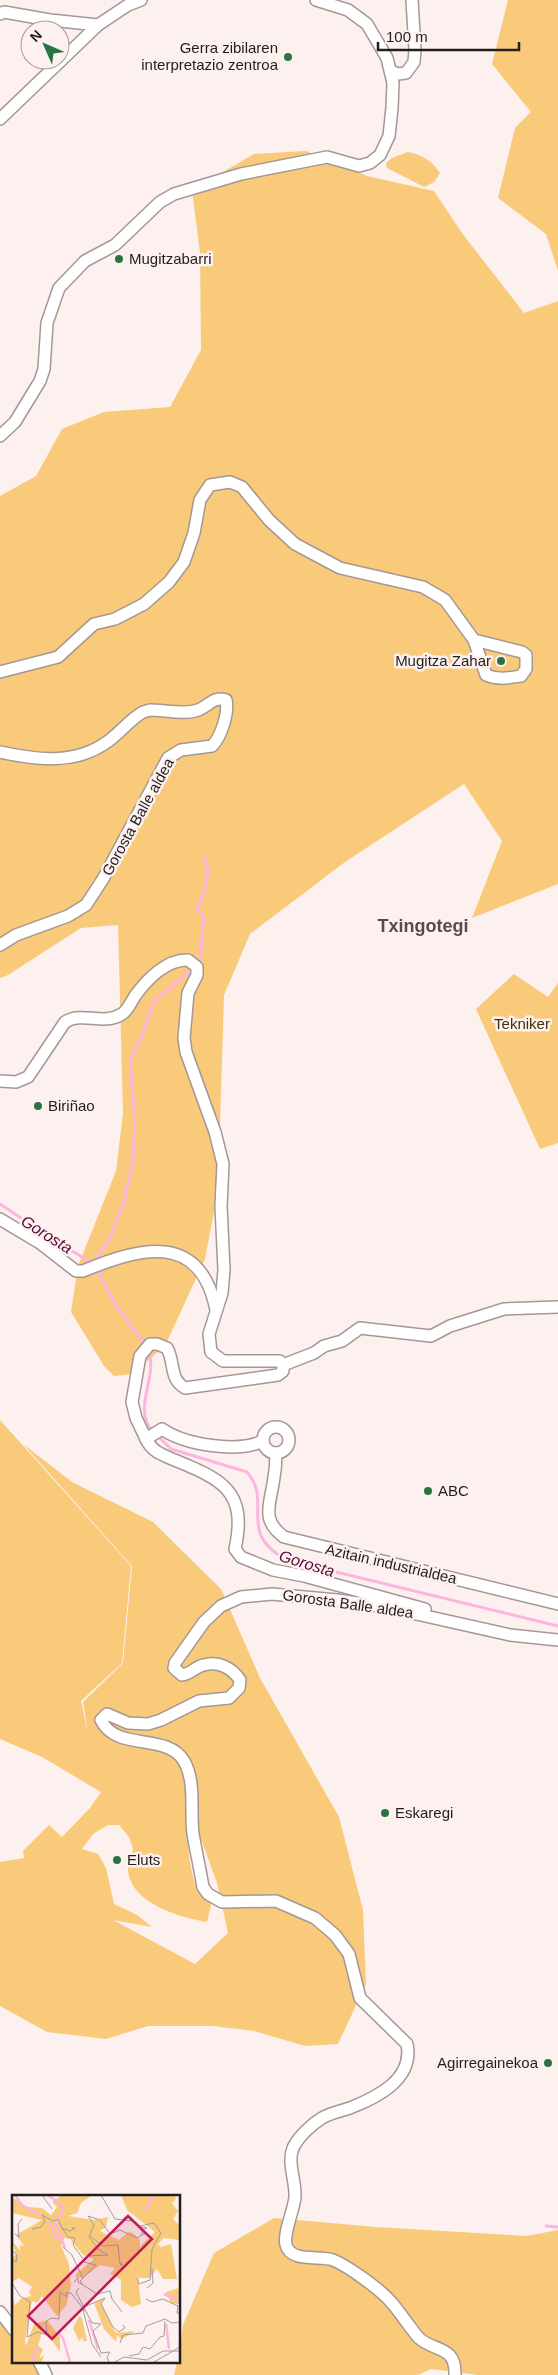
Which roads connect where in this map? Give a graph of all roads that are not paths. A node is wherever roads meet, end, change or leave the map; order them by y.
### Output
1 (140, 0) edge
2 (316, 0) edge
3 (412, 0) edge
4 (337, 3) edge
5 (0, 14) edge
6 (98, 25) junction
7 (395, 73) junction
8 (0, 119) edge
9 (0, 436) edge
10 (474, 640) junction
11 (0, 672) edge
12 (0, 752) edge
13 (0, 945) edge
14 (0, 1081) edge
15 (0, 1219) edge
16 (558, 1307) edge
17 (217, 1312) junction
18 (283, 1365) junction
19 (151, 1436) junction
20 (263, 1441) junction
21 (276, 1453) junction
22 (558, 1604) edge
23 (439, 1618) junction
24 (558, 1640) edge
25 (0, 2312) edge
26 (12, 2327) edge
27 (40, 2362) edge
28 (46, 2375) edge
29 (455, 2375) edge

1 - 6 street
2 - 4 street
3 - 7 street
4 - 7 street
5 - 6 street
6 - 8 street
7 - 9 street
10 - 10 street
10 - 11 street
12 - 13 street, Gorosta Balle aldea
14 - 17 street
15 - 17 street
16 - 18 street
17 - 18 street
18 - 19 street
19 - 20 street
19 - 23 street
20 - 21 street
20 - 21 street
21 - 22 street, Azitain industrialdea
23 - 24 street, Gorosta Balle aldea
23 - 29 street, Gorosta Balle aldea
25 - 26 street
27 - 28 street

